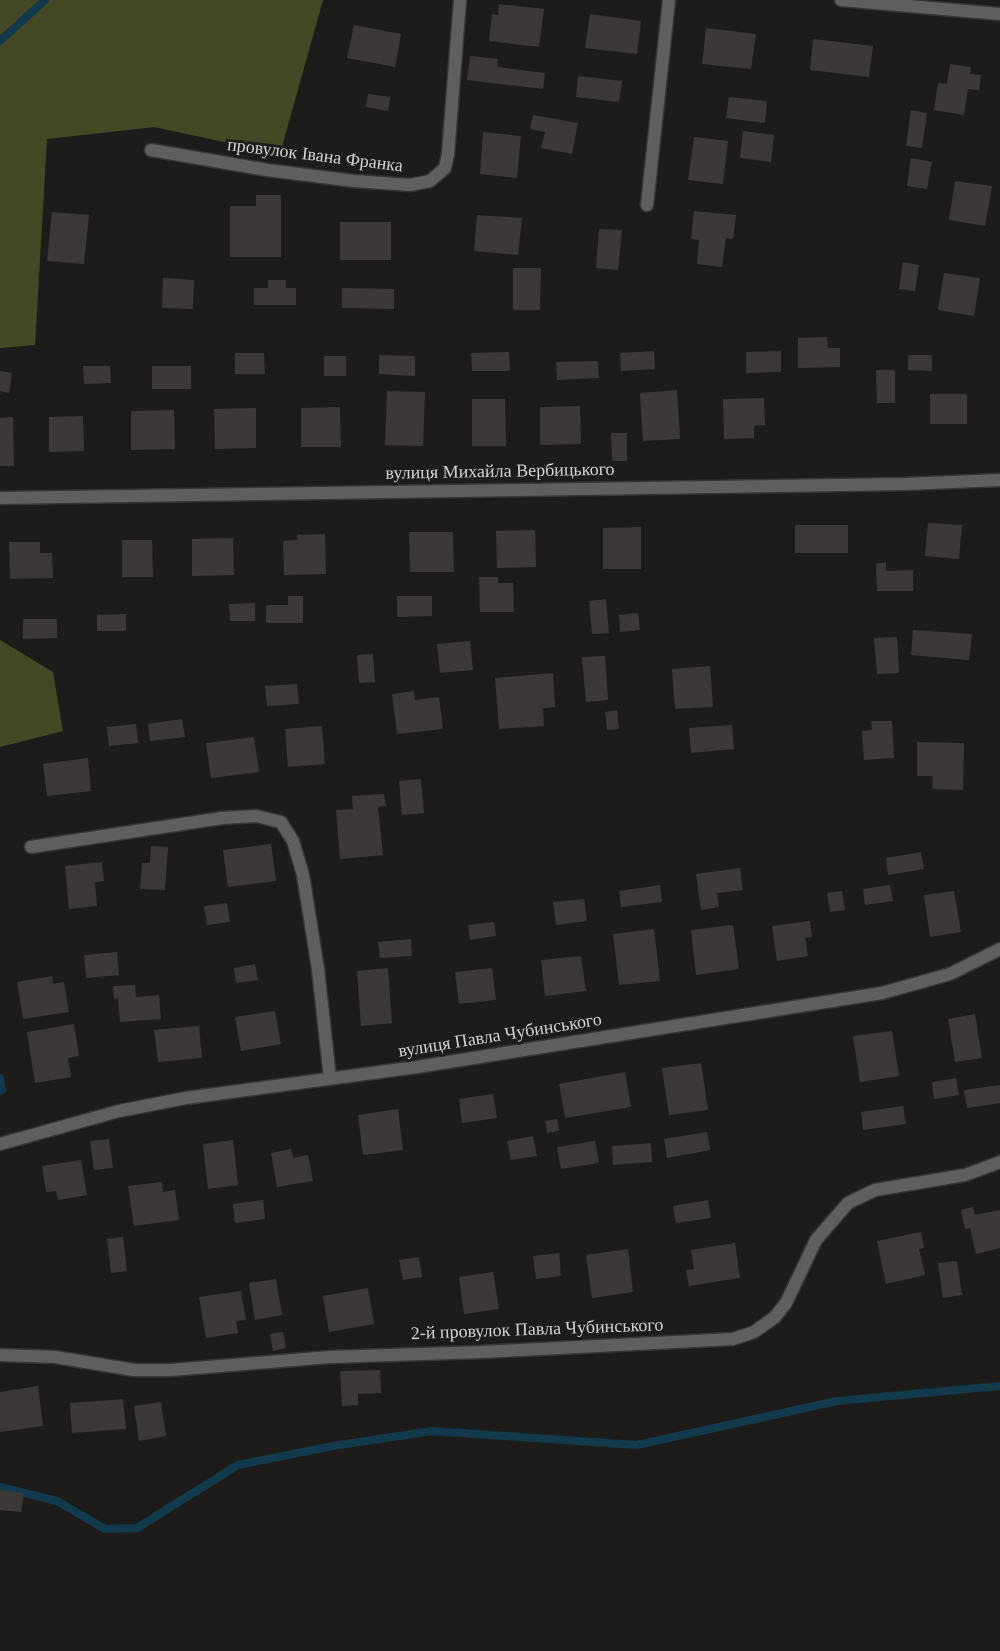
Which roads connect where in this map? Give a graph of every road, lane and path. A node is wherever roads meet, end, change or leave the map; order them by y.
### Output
1 (460, 0) edge
2 (669, 0) edge
3 (841, 0) edge
4 (1000, 14) edge
5 (151, 150) dead end
6 (647, 206) dead end
7 (1000, 480) edge
8 (0, 498) edge
9 (31, 847) dead end
10 (1000, 949) edge
11 (330, 1078) junction
12 (0, 1144) edge
13 (1000, 1162) edge
14 (0, 1354) edge

1 - 5 street, провулок Івана Франка
2 - 6 street
3 - 4 street
7 - 8 street, вулиця Михайла Вербицького
9 - 11 street
10 - 11 street, вулиця Павла Чубинського
11 - 12 street, вулиця Павла Чубинського
13 - 14 street, 2-й провулок Павла Чубинського

